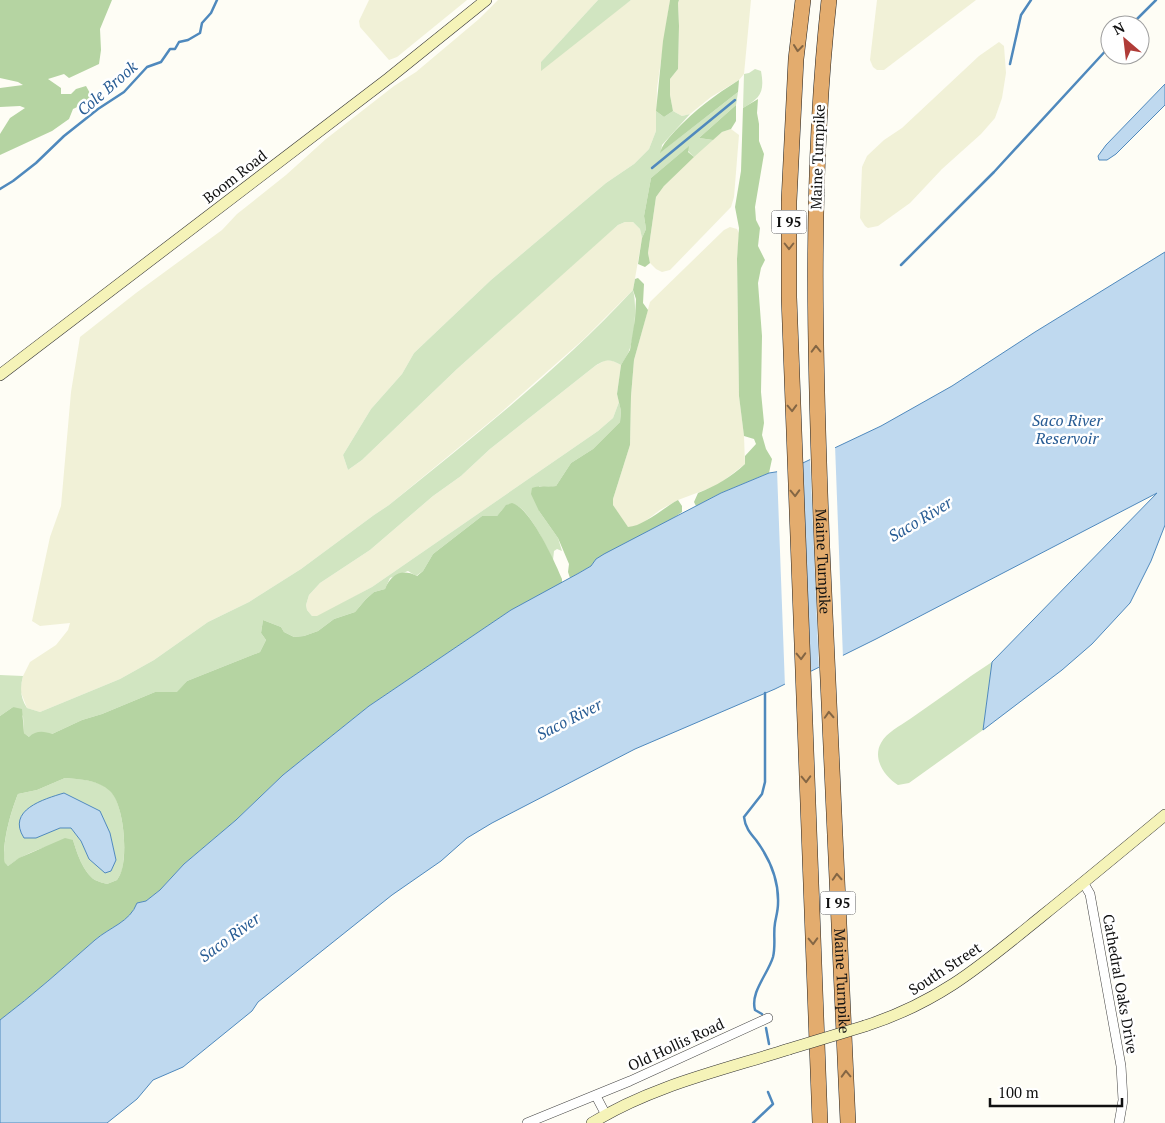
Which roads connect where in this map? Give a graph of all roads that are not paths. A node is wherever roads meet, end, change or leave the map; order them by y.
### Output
1 (486, 0) edge
2 (803, 0) edge
3 (829, 0) edge
4 (0, 375) edge
5 (1165, 815) edge
6 (1084, 882) junction
7 (768, 1018) dead end
8 (596, 1096) junction
9 (606, 1115) junction
10 (527, 1123) edge
11 (592, 1123) edge
12 (820, 1123) edge
13 (848, 1123) edge
14 (1119, 1123) edge

1 - 4 street, Boom Road
2 -> 12 highway, Maine Turnpike / I 95
13 -> 3 highway, Maine Turnpike / I 95
5 - 6 street, South Street
6 - 9 street, South Street, bridge
6 - 14 street, Cathedral Oaks Drive
7 - 8 street, Old Hollis Road
8 - 9 street
8 - 10 street, Old Hollis Road
9 - 11 street, South Street

